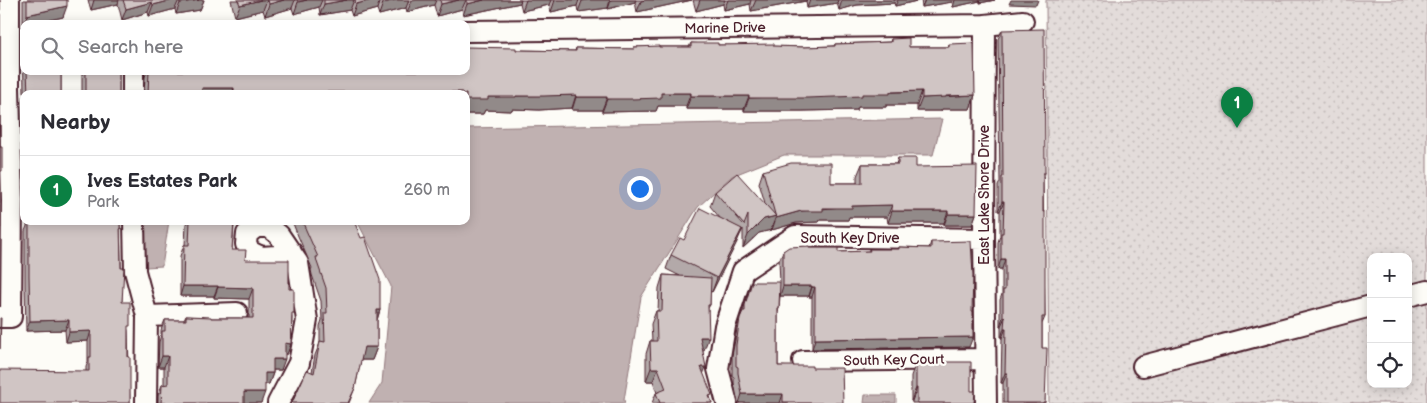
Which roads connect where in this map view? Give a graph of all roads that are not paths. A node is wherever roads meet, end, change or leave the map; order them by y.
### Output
1 (10, 0) edge
2 (1023, 21) dead end
3 (984, 25) junction
4 (470, 31) edge
5 (133, 75) edge
6 (4, 88) edge
7 (133, 90) edge
8 (6, 201) edge
9 (134, 225) edge
10 (984, 239) junction
11 (291, 252) dead end
12 (1427, 291) edge
13 (1412, 295) edge
14 (1367, 307) edge
15 (237, 313) dead end
16 (147, 316) junction
17 (0, 317) edge
18 (986, 359) junction
19 (803, 361) dead end
20 (1143, 366) dead end
21 (146, 403) edge
22 (278, 403) edge
23 (727, 403) edge
24 (986, 403) edge

1 - 6 street
2 - 3 street
3 - 4 street, Marine Drive
3 - 10 street, East Lake Shore Drive
5 - 7 street
6 - 8 street
8 - 17 street
9 - 16 street
10 - 18 street, East Lake Shore Drive
10 - 23 street, South Key Drive
11 - 22 street
12 - 13 street
14 - 20 street
15 - 16 street
16 - 21 street
18 - 19 street, South Key Court
18 - 24 street, East Lake Shore Drive

